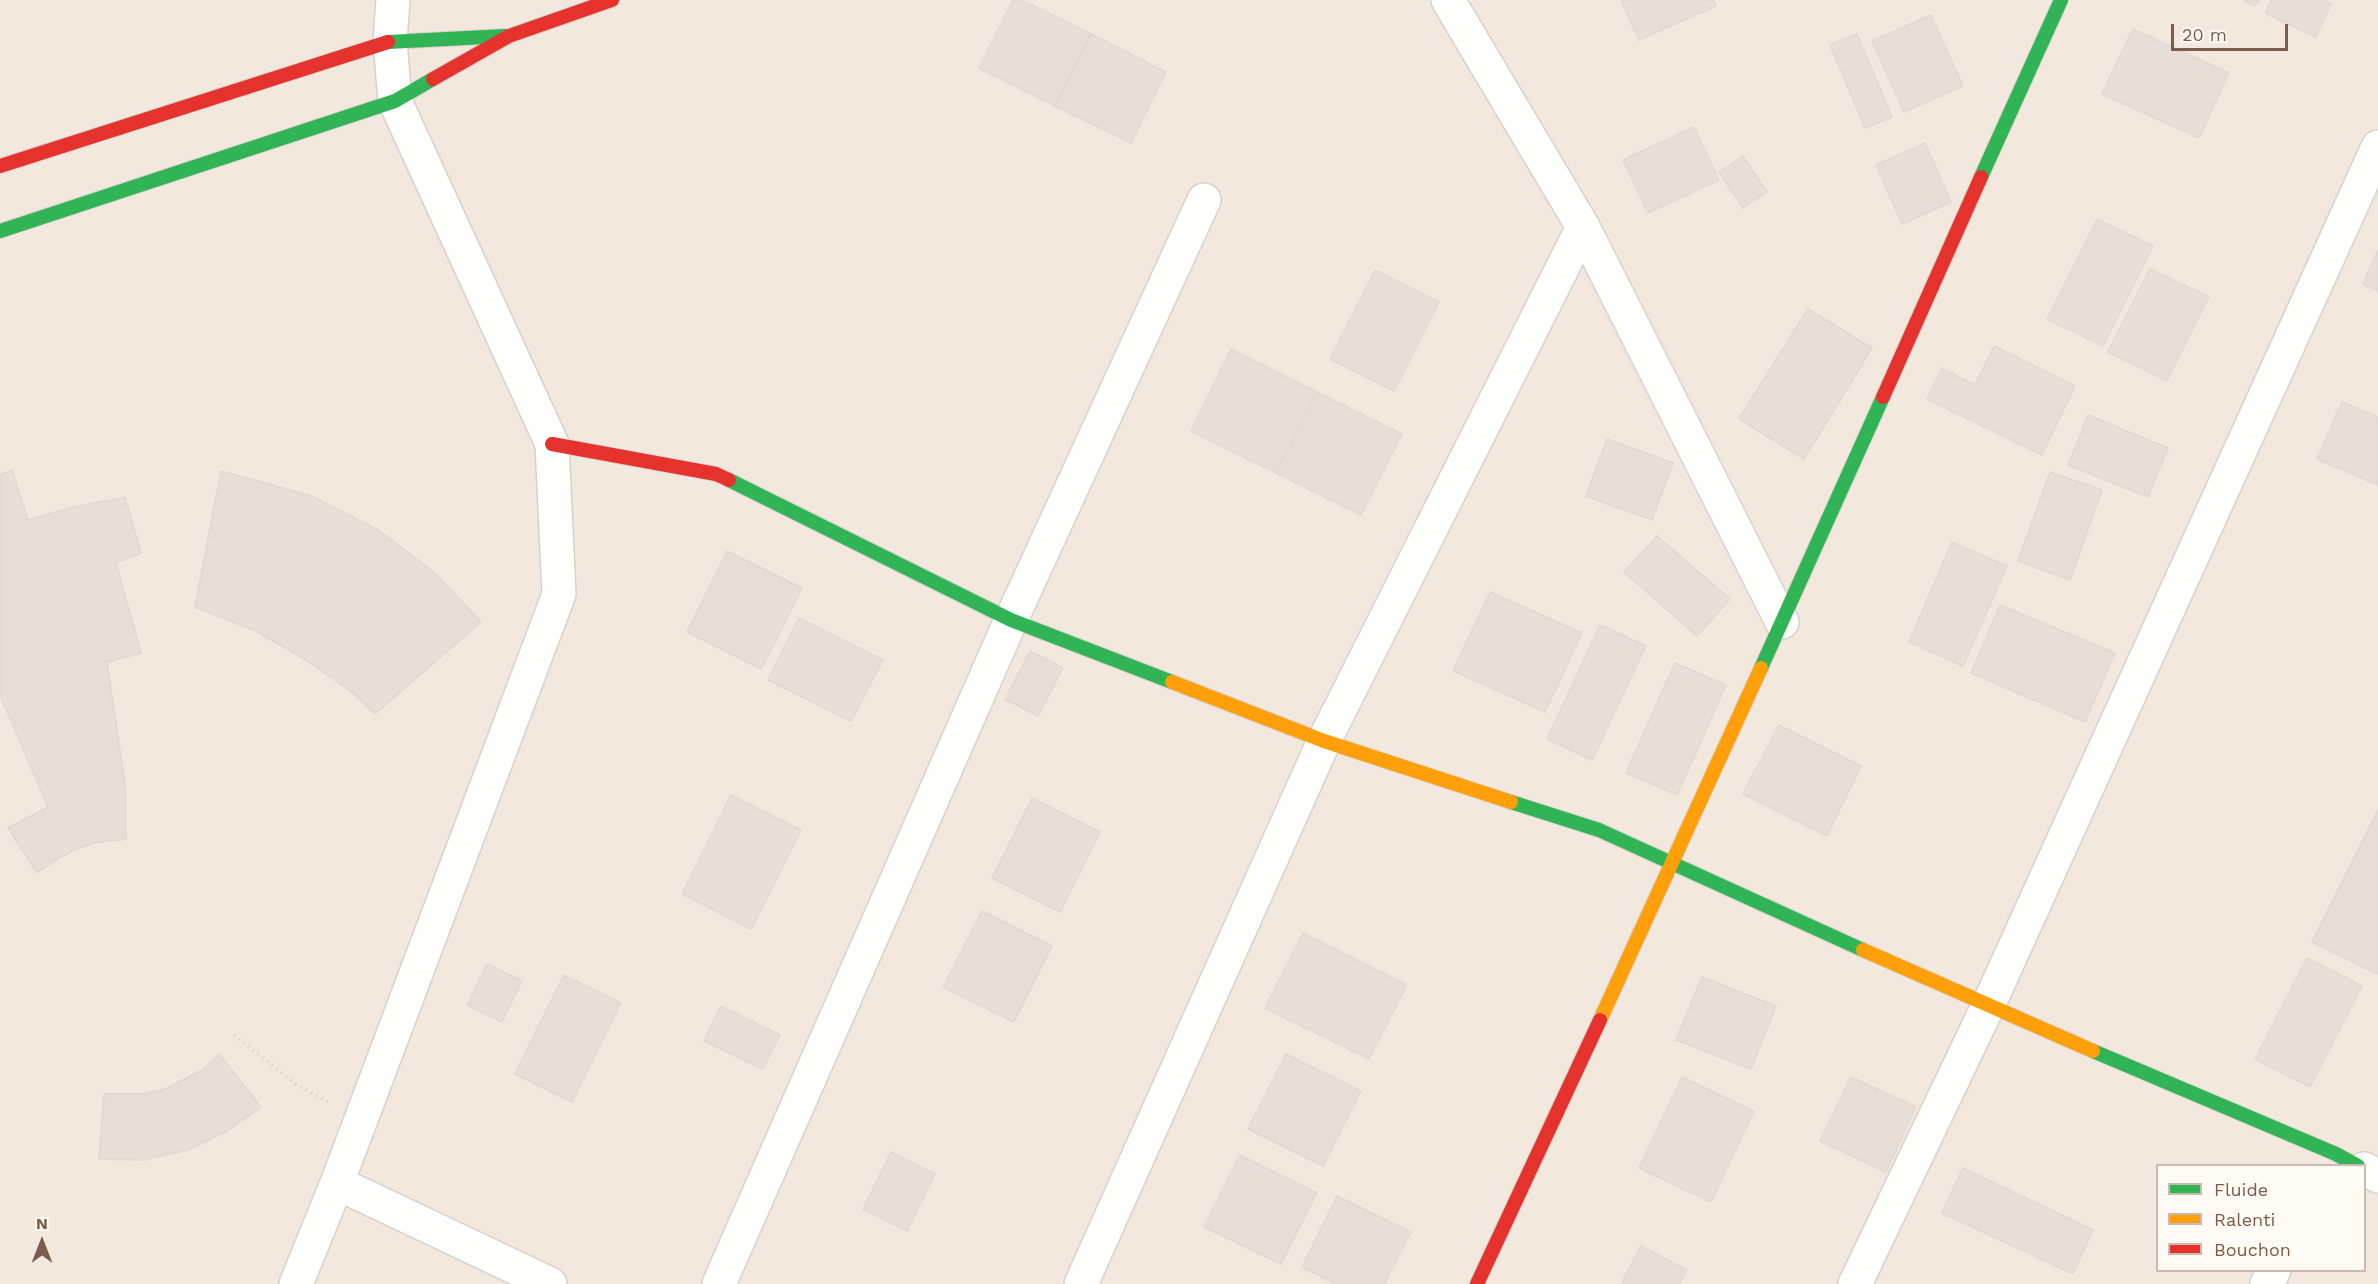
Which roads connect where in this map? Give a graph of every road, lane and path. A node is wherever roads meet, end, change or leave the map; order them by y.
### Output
1 (393, 0) edge
2 (612, 0) edge
3 (1448, 0) edge
4 (2061, 0) edge
5 (509, 36) junction
6 (390, 41) junction
7 (395, 100) junction
8 (2378, 147) edge
9 (0, 166) edge
10 (1204, 200) dead end
11 (1583, 227) junction
12 (0, 231) edge
13 (552, 444) junction
14 (1011, 620) junction
15 (1782, 621) junction
16 (1324, 741) junction
17 (1673, 863) junction
18 (1988, 1006) junction
19 (234, 1035) dead end
20 (359, 1119) junction
21 (2341, 1162) edge
22 (337, 1183) junction
23 (296, 1284) edge
24 (550, 1284) edge
25 (719, 1284) edge
26 (1081, 1284) edge
27 (1477, 1284) edge
28 (1856, 1284) edge

1 - 6 street
2 - 5 street
3 - 11 street
4 - 15 street
5 - 6 street
5 - 7 street
6 - 7 street
6 - 9 street
7 - 12 street
7 - 13 street
8 - 18 street
10 - 14 street
11 - 15 street
11 - 16 street
13 - 14 street
13 - 20 street
14 - 16 street
14 - 25 street
15 - 17 street
16 - 17 street
16 - 26 street
17 - 18 street
17 - 27 street
18 - 21 street
18 - 28 street
19 - 20 path
20 - 22 street
22 - 23 street
22 - 24 street

